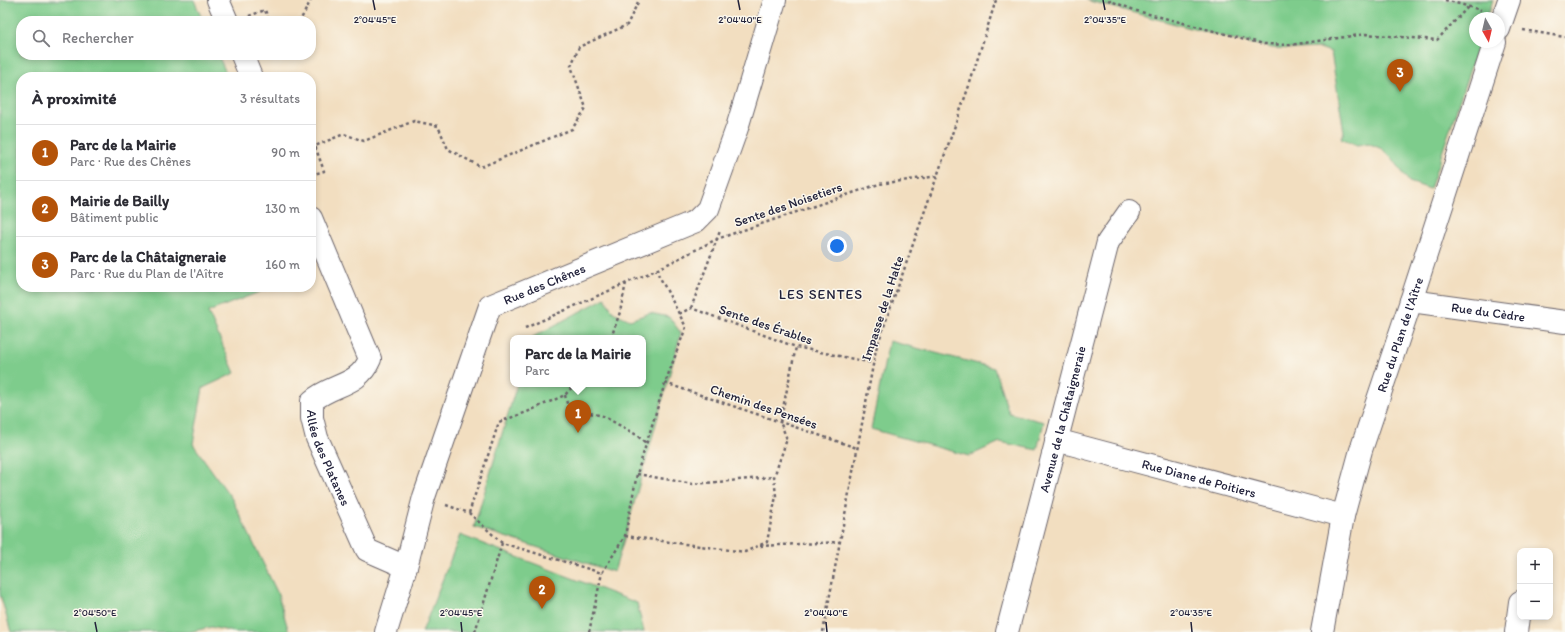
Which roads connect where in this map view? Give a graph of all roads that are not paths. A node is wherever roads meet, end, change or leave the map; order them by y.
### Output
1 (218, 0) edge
2 (775, 0) edge
3 (232, 16) edge
4 (1493, 48) edge
5 (244, 60) edge
6 (249, 72) edge
7 (1129, 212) dead end
8 (316, 230) edge
9 (1412, 301) junction
10 (1565, 322) edge
11 (1056, 440) junction
12 (1343, 516) junction
13 (406, 567) junction
14 (1518, 620) edge
15 (386, 632) edge
16 (1006, 632) edge
17 (1322, 632) edge
18 (1516, 632) edge

1 - 3 street
2 - 13 street, Rue des Chênes
4 - 9 street, Rue du Plan de l'Aître
5 - 6 street
7 - 11 street, Avenue de la Châtaigneraie
8 - 13 street, Allée des Platanes
9 - 10 street, Rue du Cèdre
9 - 12 street, Rue du Plan de l'Aître
11 - 12 street, Rue Diane de Poitiers
11 - 16 street, Avenue de la Châtaigneraie
12 - 17 street, Rue du Plan de l'Aître
13 - 15 street, Rue des Chênes
14 - 18 street

